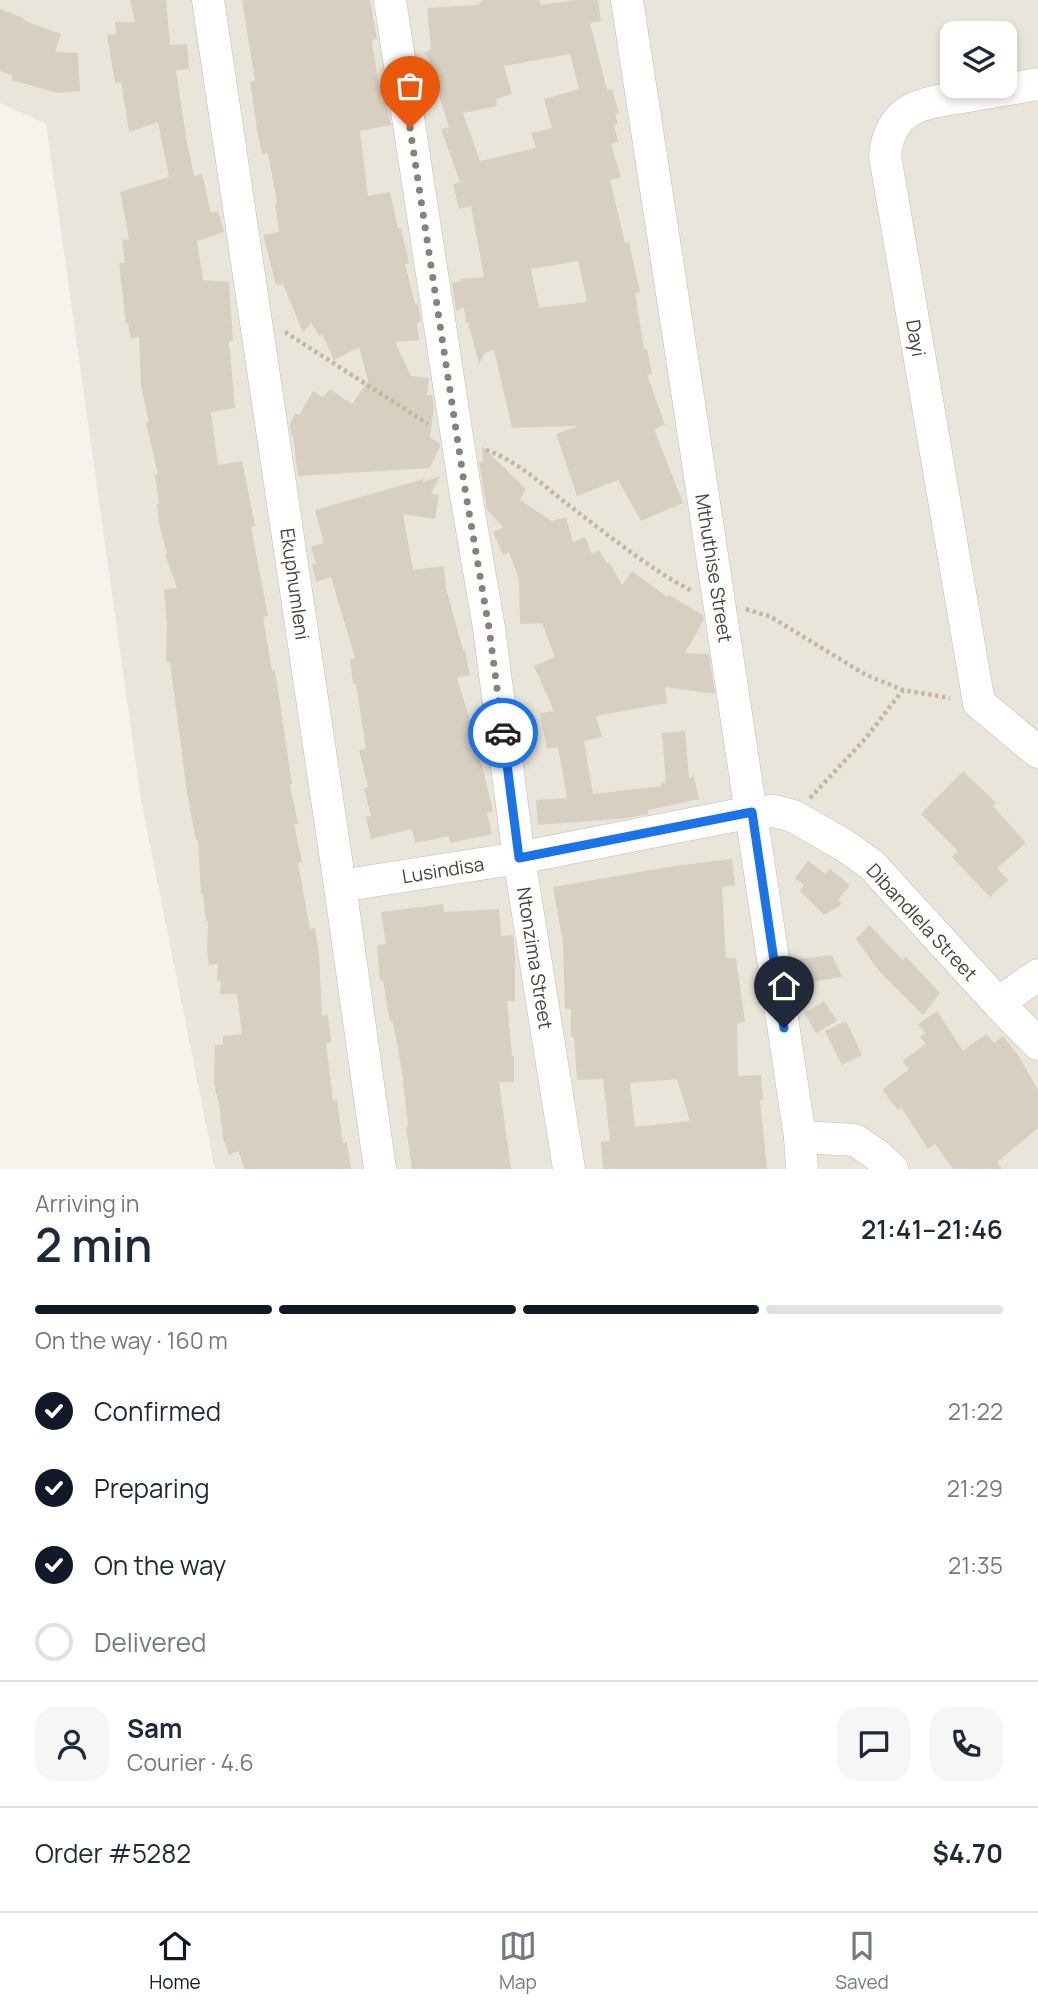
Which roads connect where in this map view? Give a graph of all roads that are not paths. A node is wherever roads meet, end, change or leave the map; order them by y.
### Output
1 (208, 0) edge
2 (390, 0) edge
3 (627, 0) edge
4 (1038, 84) edge
5 (1038, 752) edge
6 (752, 812) junction
7 (519, 858) junction
8 (340, 886) junction
9 (1038, 975) edge
10 (998, 1003) junction
11 (1038, 1044) edge
12 (800, 1137) junction
13 (380, 1169) edge
14 (569, 1169) edge
15 (802, 1169) edge
16 (892, 1169) edge

1 - 8 street, Ekuphumleni
2 - 7 street, Ntonzima Street
3 - 6 street, Mthuthise Street
4 - 5 street, Dayi
6 - 7 street, Lusindisa
6 - 10 street, Dibandlela Street
6 - 12 street, Mthuthise Street
7 - 8 street, Lusindisa
7 - 14 street, Ntonzima Street
8 - 13 street, Ekuphumleni
9 - 10 street
10 - 11 street, Dibandlela Street
12 - 15 street
12 - 16 street

